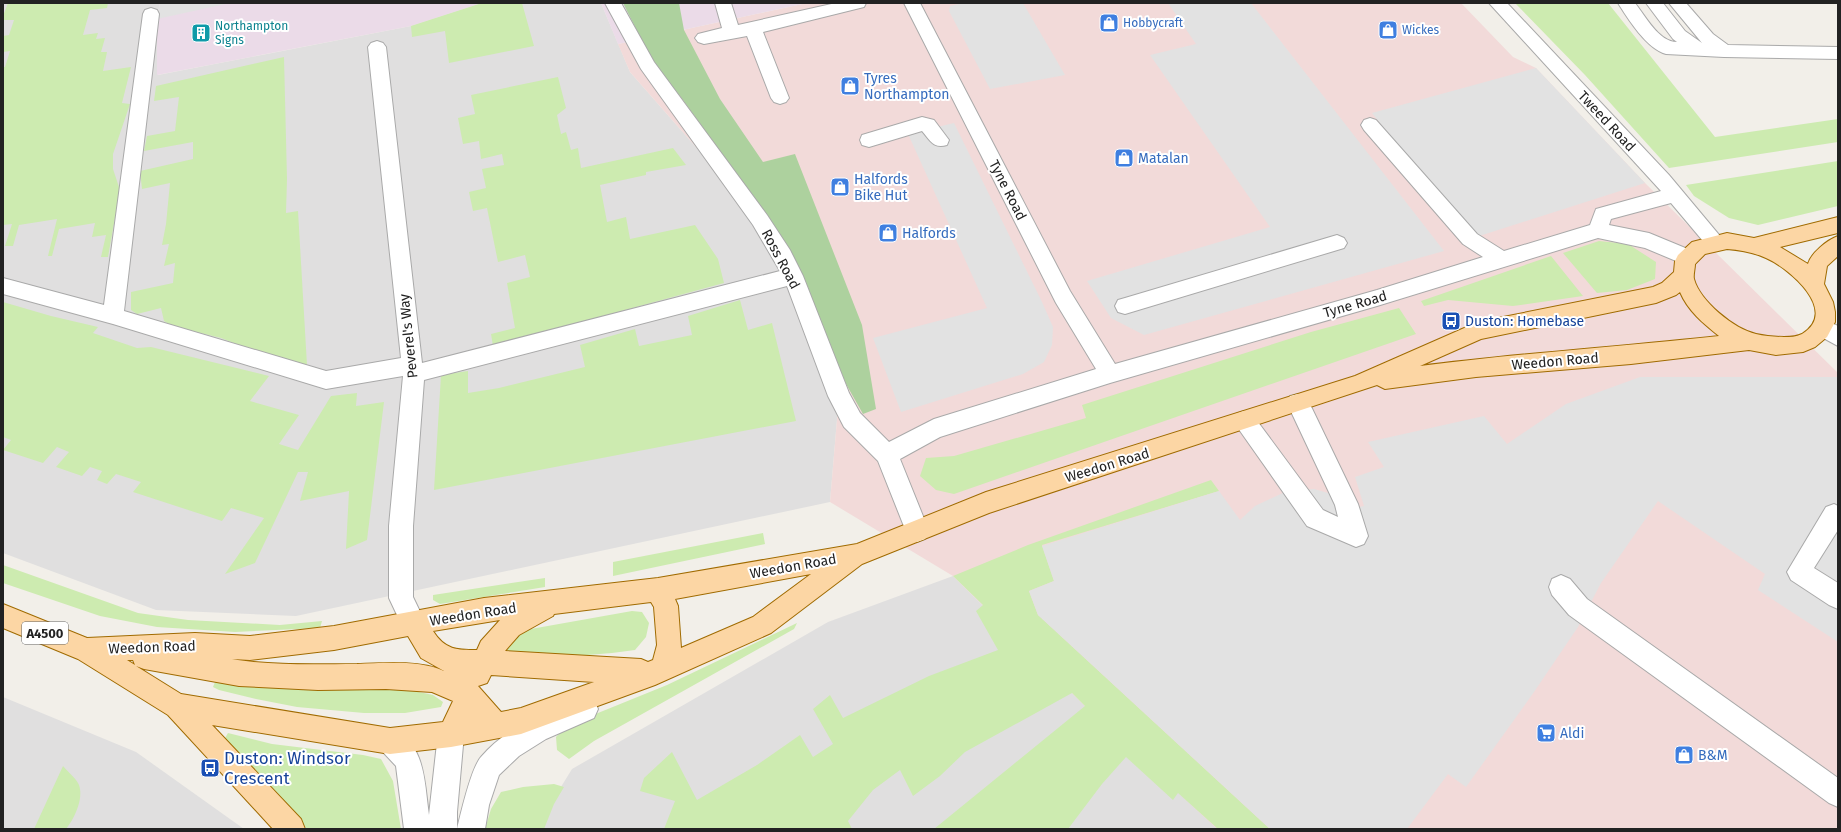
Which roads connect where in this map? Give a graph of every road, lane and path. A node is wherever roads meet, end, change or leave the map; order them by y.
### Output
1 (613, 3) edge
2 (723, 3) edge
3 (858, 3) edge
4 (912, 3) edge
5 (1497, 3) edge
6 (1626, 3) edge
7 (1654, 3) edge
8 (1677, 3) edge
9 (151, 14) dead end
10 (753, 29) junction
11 (732, 32) junction
12 (704, 38) dead end
13 (377, 47) dead end
14 (1698, 49) junction
15 (1724, 51) junction
16 (1838, 53) edge
17 (780, 98) dead end
18 (1370, 125) dead end
19 (869, 140) dead end
20 (940, 140) dead end
21 (1674, 195) junction
22 (1838, 225) edge
23 (1598, 230) junction
24 (1715, 242) junction
25 (1337, 243) dead end
26 (1838, 244) edge
27 (1755, 245) junction
28 (1501, 259) junction
29 (1686, 267) junction
30 (793, 276) junction
31 (1814, 283) junction
32 (3, 286) edge
33 (1125, 306) dead end
34 (113, 316) junction
35 (1830, 332) edge
36 (1750, 341) junction
37 (413, 370) junction
38 (1110, 374) junction
39 (1360, 383) junction
40 (1298, 403) junction
41 (1244, 422) junction
42 (887, 455) junction
43 (1838, 518) edge
44 (917, 532) junction
45 (857, 555) junction
46 (1561, 587) dead end
47 (658, 590) junction
48 (1838, 597) edge
49 (551, 604) junction
50 (3, 616) edge
51 (414, 624) junction
52 (87, 650) junction
53 (453, 662) junction
54 (484, 662) junction
55 (659, 670) junction
56 (469, 695) junction
57 (177, 706) junction
58 (496, 726) junction
59 (451, 734) junction
60 (390, 741) junction
61 (489, 768) junction
62 (1838, 794) edge
63 (291, 829) edge
64 (418, 829) edge
65 (443, 829) edge
66 (471, 829) edge

1 - 30 street, Ross Road
2 - 11 street
3 - 10 street
4 - 38 street, Tyne Road
5 - 21 street, Tweed Road
6 - 14 street
7 - 14 street
8 - 15 street
9 - 34 street
10 - 11 street
10 - 17 street
11 - 12 street
13 - 37 street, Peverel's Way
14 - 15 street
15 - 16 street
18 - 28 street
19 - 20 street
21 - 23 street
21 - 24 street, Tweed Road
22 - 27 main road
23 - 28 street, Tyne Road
23 - 29 street
24 - 27 main road
24 - 29 main road
25 - 33 street
26 - 31 main road
27 - 31 main road
28 - 38 street, Tyne Road
29 - 36 main road
29 - 39 main road, Weedon Road
30 - 37 street
30 - 42 street, Ross Road
31 - 35 main road
32 - 34 street
34 - 37 street
35 - 36 main road
36 - 39 main road, Weedon Road
37 - 51 street, Peverel's Way
38 - 42 street, Tyne Road
39 - 40 main road, Weedon Road
40 - 41 main road, Weedon Road
40 - 41 street
41 - 44 main road, Weedon Road
42 - 44 street, Ross Road
43 - 48 street
44 - 45 main road, Weedon Road
45 - 47 main road, Weedon Road
45 - 55 main road, Weedon Road
46 - 62 street
47 - 49 main road, Weedon Road
47 - 55 main road
49 - 51 main road, Weedon Road
49 - 54 main road
50 - 52 main road, Weedon Road / A4500
51 - 52 main road, Weedon Road
51 - 53 main road
52 - 56 main road
52 - 57 main road, Weedon Road
53 - 54 main road, Weedon Road
53 - 56 main road
54 - 55 main road, Weedon Road
54 - 56 main road
55 - 58 main road, Weedon Road
55 - 61 street
56 - 58 main road
56 - 59 main road
57 - 60 main road, Weedon Road
57 - 63 main road
58 - 59 main road, Weedon Road
58 - 61 street
59 - 60 main road, Weedon Road
59 - 65 street
60 - 64 street
61 - 66 street

